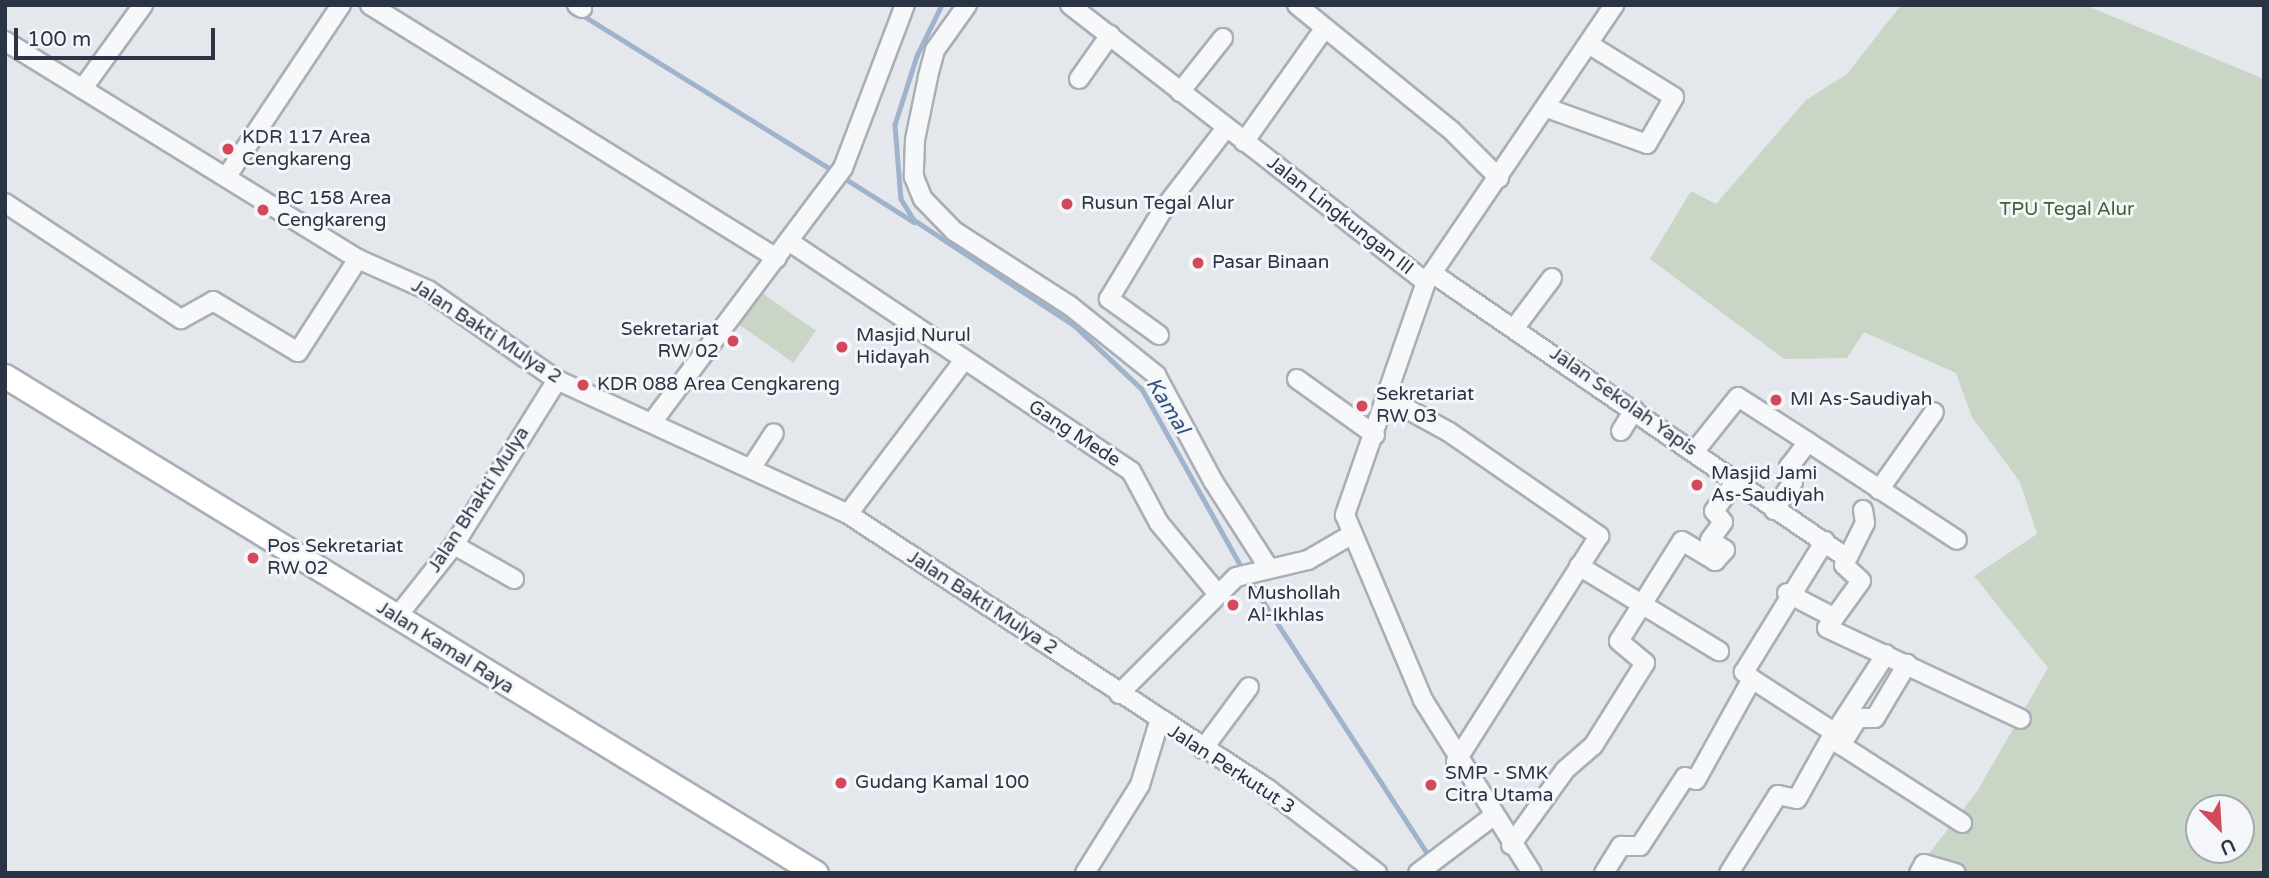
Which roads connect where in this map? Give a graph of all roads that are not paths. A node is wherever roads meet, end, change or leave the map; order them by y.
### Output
1 (143, 5) edge
2 (341, 5) edge
3 (905, 5) edge
4 (967, 5) edge
5 (1070, 5) edge
6 (1297, 5) edge
7 (1615, 5) edge
8 (375, 6) edge
9 (1324, 29) junction
10 (1110, 35) junction
11 (1223, 38) dead end
12 (5, 41) edge
13 (1590, 45) junction
14 (1079, 79) dead end
15 (83, 88) junction
16 (1180, 92) junction
17 (1548, 108) junction
18 (1226, 128) junction
19 (1244, 142) junction
20 (227, 176) junction
21 (1499, 178) junction
22 (5, 203) edge
23 (790, 242) junction
24 (777, 258) junction
25 (358, 259) junction
26 (1429, 278) junction
27 (1552, 278) dead end
28 (1516, 326) junction
29 (1159, 335) dead end
30 (964, 360) junction
31 (5, 376) edge
32 (1297, 379) dead end
33 (556, 380) junction
34 (1389, 399) junction
35 (1634, 410) junction
36 (1934, 412) dead end
37 (653, 421) junction
38 (1621, 431) dead end
39 (774, 433) dead end
40 (1375, 435) junction
41 (1808, 442) junction
42 (1694, 452) junction
43 (752, 467) junction
44 (1734, 483) junction
45 (1879, 490) junction
46 (1774, 510) junction
47 (1863, 510) dead end
48 (848, 514) junction
49 (1351, 535) junction
50 (1957, 540) dead end
51 (1825, 541) junction
52 (454, 545) junction
53 (1847, 558) junction
54 (1264, 565) junction
55 (1578, 566) junction
56 (514, 579) dead end
57 (1216, 592) junction
58 (1787, 593) junction
59 (1639, 606) junction
60 (1833, 617) junction
61 (396, 618) junction
62 (1719, 650) dead end
63 (1886, 654) junction
64 (1907, 664) junction
65 (1752, 679) junction
66 (1249, 687) dead end
67 (1119, 694) junction
68 (2019, 718) dead end
69 (1159, 722) junction
70 (1836, 739) junction
71 (1203, 749) junction
72 (1456, 761) junction
73 (1492, 817) junction
74 (1957, 820) dead end
75 (1511, 845) junction
76 (1922, 868) edge
77 (1421, 870) edge
78 (816, 873) edge
79 (1085, 873) edge
80 (1377, 873) edge
81 (1532, 873) edge
82 (1604, 873) edge
83 (1729, 873) edge
84 (1956, 873) edge

1 - 15 street
2 - 20 street
3 - 23 street
4 - 54 street
5 - 10 street, Jalan Lingkungan III
6 - 9 street
7 - 13 street
8 - 24 street
9 - 19 street
9 - 21 street
10 - 14 street
10 - 16 street, Jalan Lingkungan III
11 - 16 street
12 - 15 street, Jalan Bakti Mulya 2
13 - 17 street
13 - 17 street
15 - 20 street, Jalan Bakti Mulya 2
16 - 18 street, Jalan Lingkungan III
17 - 21 street
18 - 19 street, Jalan Lingkungan III
18 - 29 street
19 - 26 street, Jalan Lingkungan III
20 - 25 street, Jalan Bakti Mulya 2
21 - 26 street
22 - 25 street
23 - 24 street
23 - 30 street, Gang Mede
24 - 37 street
25 - 33 street, Jalan Bakti Mulya 2
26 - 28 street, Jalan Sekolah Yapis
26 - 34 street, Jalan Lingkungan III
27 - 28 street
28 - 35 street, Jalan Sekolah Yapis
30 - 48 street
30 - 57 street, Gang Mede
31 - 61 main road, Jalan Kamal Raya
32 - 40 street
33 - 37 street, Jalan Bakti Mulya 2
33 - 52 street, Jalan Bhakti Mulya
34 - 40 street, Jalan Lingkungan III
34 - 55 street
35 - 38 street
35 - 42 street, Jalan Sekolah Yapis
36 - 45 street
37 - 43 street, Jalan Bakti Mulya 2
39 - 43 street
40 - 49 street, Jalan Lingkungan III
41 - 42 street
41 - 45 street
41 - 46 street
42 - 44 street, Jalan Sekolah Yapis
43 - 48 street, Jalan Bakti Mulya 2
44 - 46 street, Jalan Sekolah Yapis
44 - 59 street
45 - 50 street
46 - 51 street, Jalan Sekolah Yapis
47 - 53 street
48 - 67 street, Jalan Bakti Mulya 2
49 - 54 street
49 - 72 street, Jalan Lingkungan III
51 - 53 street, Jalan Sekolah Yapis
51 - 58 street
52 - 56 street
52 - 61 street, Jalan Bhakti Mulya
53 - 60 street
54 - 57 street
55 - 59 street
55 - 72 street
57 - 67 street
58 - 60 street
58 - 65 street
59 - 62 street
59 - 75 street
60 - 63 street
61 - 78 main road, Jalan Kamal Raya
63 - 64 street
63 - 70 street
64 - 68 street
64 - 70 street
65 - 70 street
65 - 82 street
66 - 71 street
67 - 69 street, Jalan Perkutut 3
69 - 71 street, Jalan Perkutut 3
69 - 79 street
70 - 74 street
70 - 83 street
71 - 80 street, Jalan Perkutut 3
72 - 73 street, Jalan Lingkungan III
73 - 75 street, Jalan Lingkungan III
73 - 77 street
75 - 81 street, Jalan Lingkungan III
76 - 84 street

